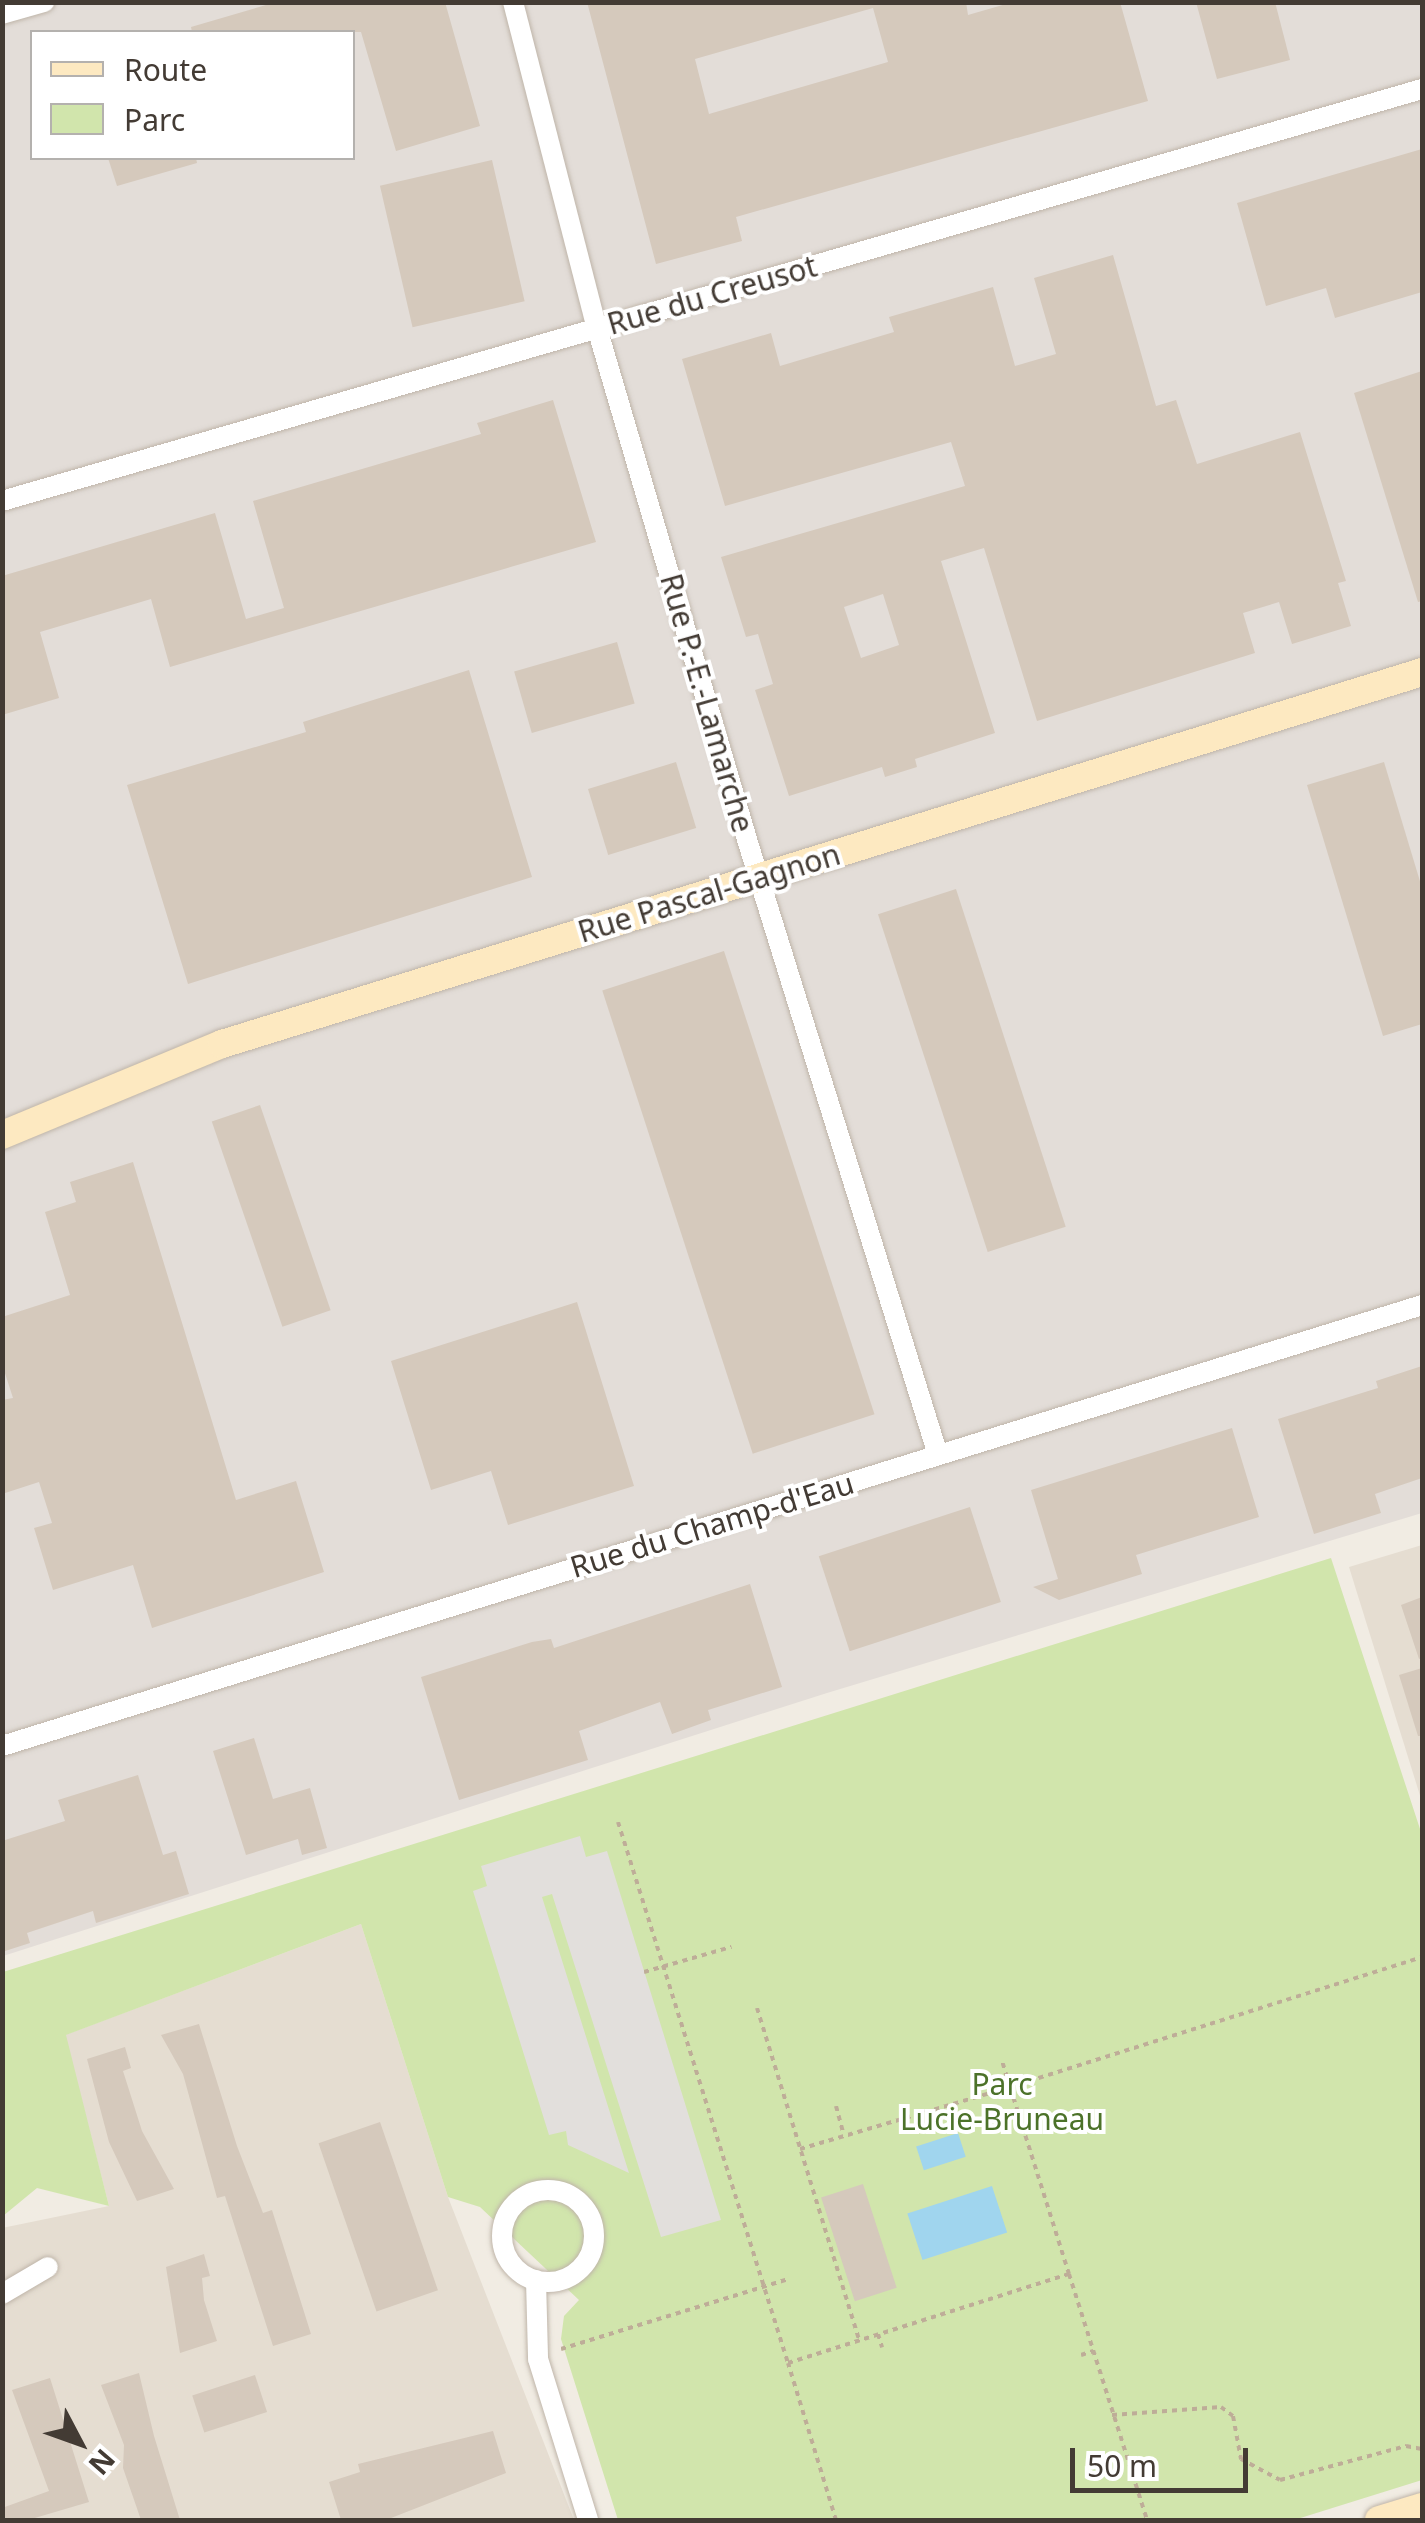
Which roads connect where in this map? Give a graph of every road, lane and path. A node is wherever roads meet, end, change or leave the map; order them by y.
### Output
1 (44, 2) edge
2 (512, 2) edge
3 (2, 14) edge
4 (1422, 90) edge
5 (597, 328) junction
6 (2, 501) edge
7 (1422, 672) edge
8 (758, 876) junction
9 (2, 1135) edge
10 (1422, 1305) edge
11 (938, 1455) junction
12 (2, 1746) edge
13 (618, 1822) dead end
14 (732, 1947) dead end
15 (1422, 1957) edge
16 (663, 1967) junction
17 (644, 1972) dead end
18 (757, 2008) dead end
19 (1002, 2061) dead end
20 (1010, 2087) junction
21 (836, 2106) dead end
22 (844, 2136) junction
23 (800, 2150) junction
24 (48, 2266) dead end
25 (1069, 2274) junction
26 (788, 2279) dead end
27 (536, 2280) junction
28 (762, 2288) junction
29 (2, 2294) edge
30 (878, 2334) junction
31 (858, 2340) junction
32 (882, 2347) dead end
33 (562, 2349) dead end
34 (1093, 2352) junction
35 (1081, 2355) dead end
36 (788, 2363) junction
37 (1112, 2415) junction
38 (1422, 2449) edge
39 (1422, 2507) edge
40 (588, 2520) edge
41 (836, 2520) edge
42 (1147, 2520) edge
43 (1379, 2520) edge

1 - 3 street
2 - 5 street, Rue P.-E.-Lamarche
4 - 5 street, Rue du Creusot
5 - 6 street, Rue du Creusot
5 - 8 street, Rue P.-E.-Lamarche
7 - 8 street, Rue Pascal-Gagnon
8 - 9 street, Rue Pascal-Gagnon
8 - 11 street, Rue P.-E.-Lamarche
10 - 11 street, Rue du Champ-d'Eau
11 - 12 street, Rue du Champ-d'Eau
13 - 16 path
14 - 16 path
15 - 20 path
16 - 17 path
16 - 28 path
18 - 23 path
19 - 20 path
20 - 22 path
20 - 25 path
21 - 22 path
22 - 23 path
23 - 31 path
24 - 29 street
25 - 30 path
25 - 34 path
26 - 28 path
27 - 27 street
27 - 40 street
28 - 33 path
28 - 36 path
30 - 31 path
30 - 32 path
31 - 36 path
34 - 35 path
34 - 37 path
36 - 41 path
37 - 38 path
37 - 42 path
39 - 43 street

